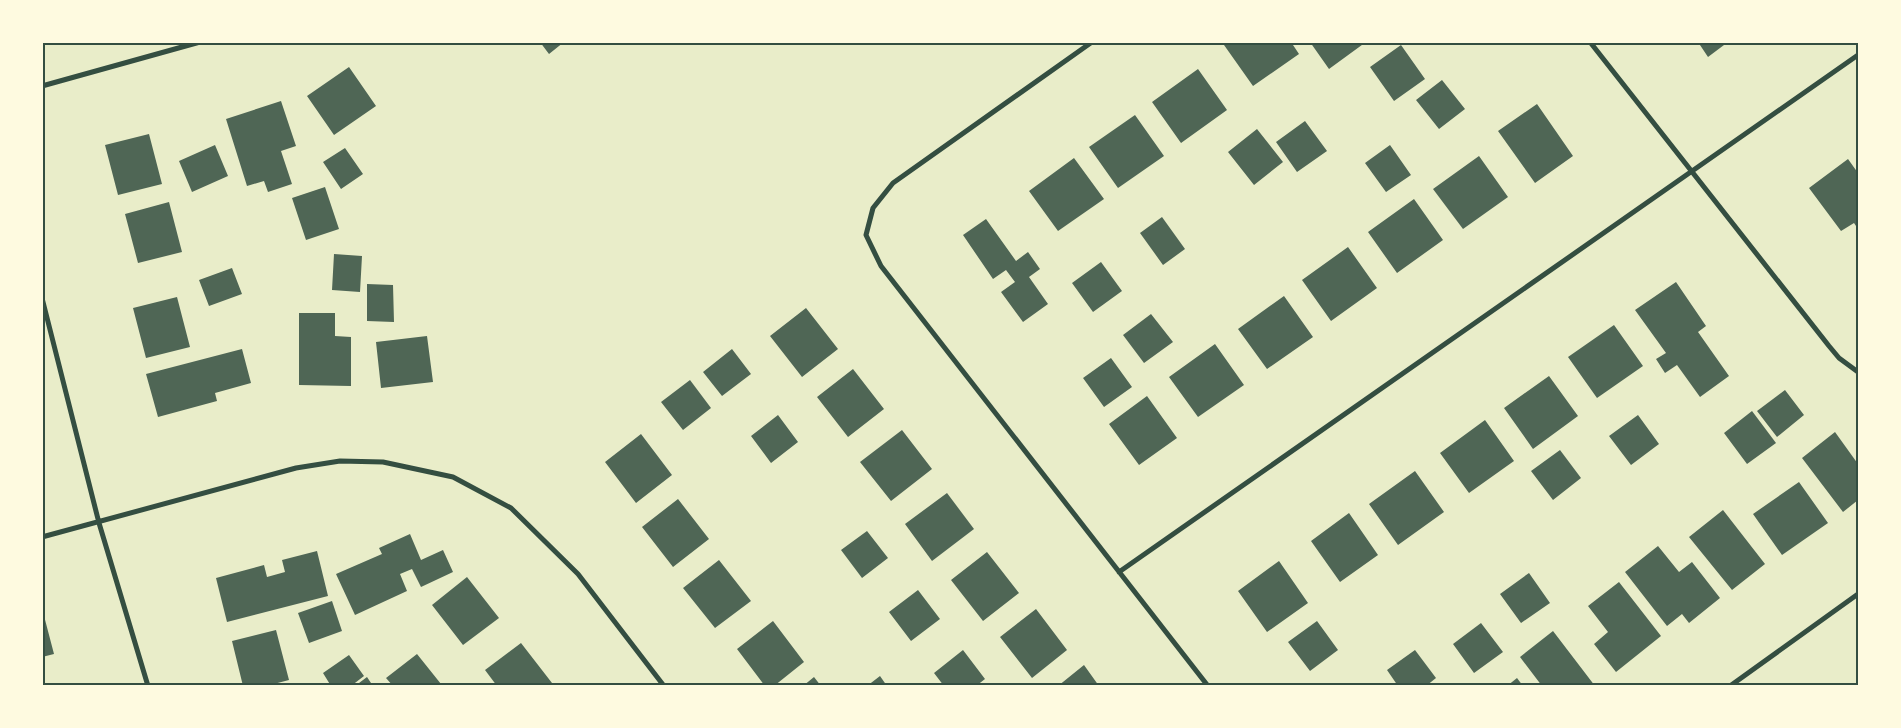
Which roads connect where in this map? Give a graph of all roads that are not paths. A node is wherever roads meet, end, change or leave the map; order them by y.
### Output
1 (200, 42) edge
2 (1092, 42) edge
3 (1590, 42) edge
4 (1858, 55) edge
5 (42, 86) edge
6 (1692, 173) junction
7 (42, 298) edge
8 (1858, 372) edge
9 (100, 523) junction
10 (42, 537) edge
11 (1119, 572) junction
12 (1858, 594) edge
13 (148, 686) edge
14 (664, 686) edge
15 (1208, 686) edge
16 (1730, 686) edge

1 - 5 street
2 - 11 street
3 - 6 street
4 - 6 street
6 - 8 street
6 - 11 street
7 - 9 street
9 - 10 street
9 - 13 street
9 - 14 street
11 - 15 street
12 - 16 street

